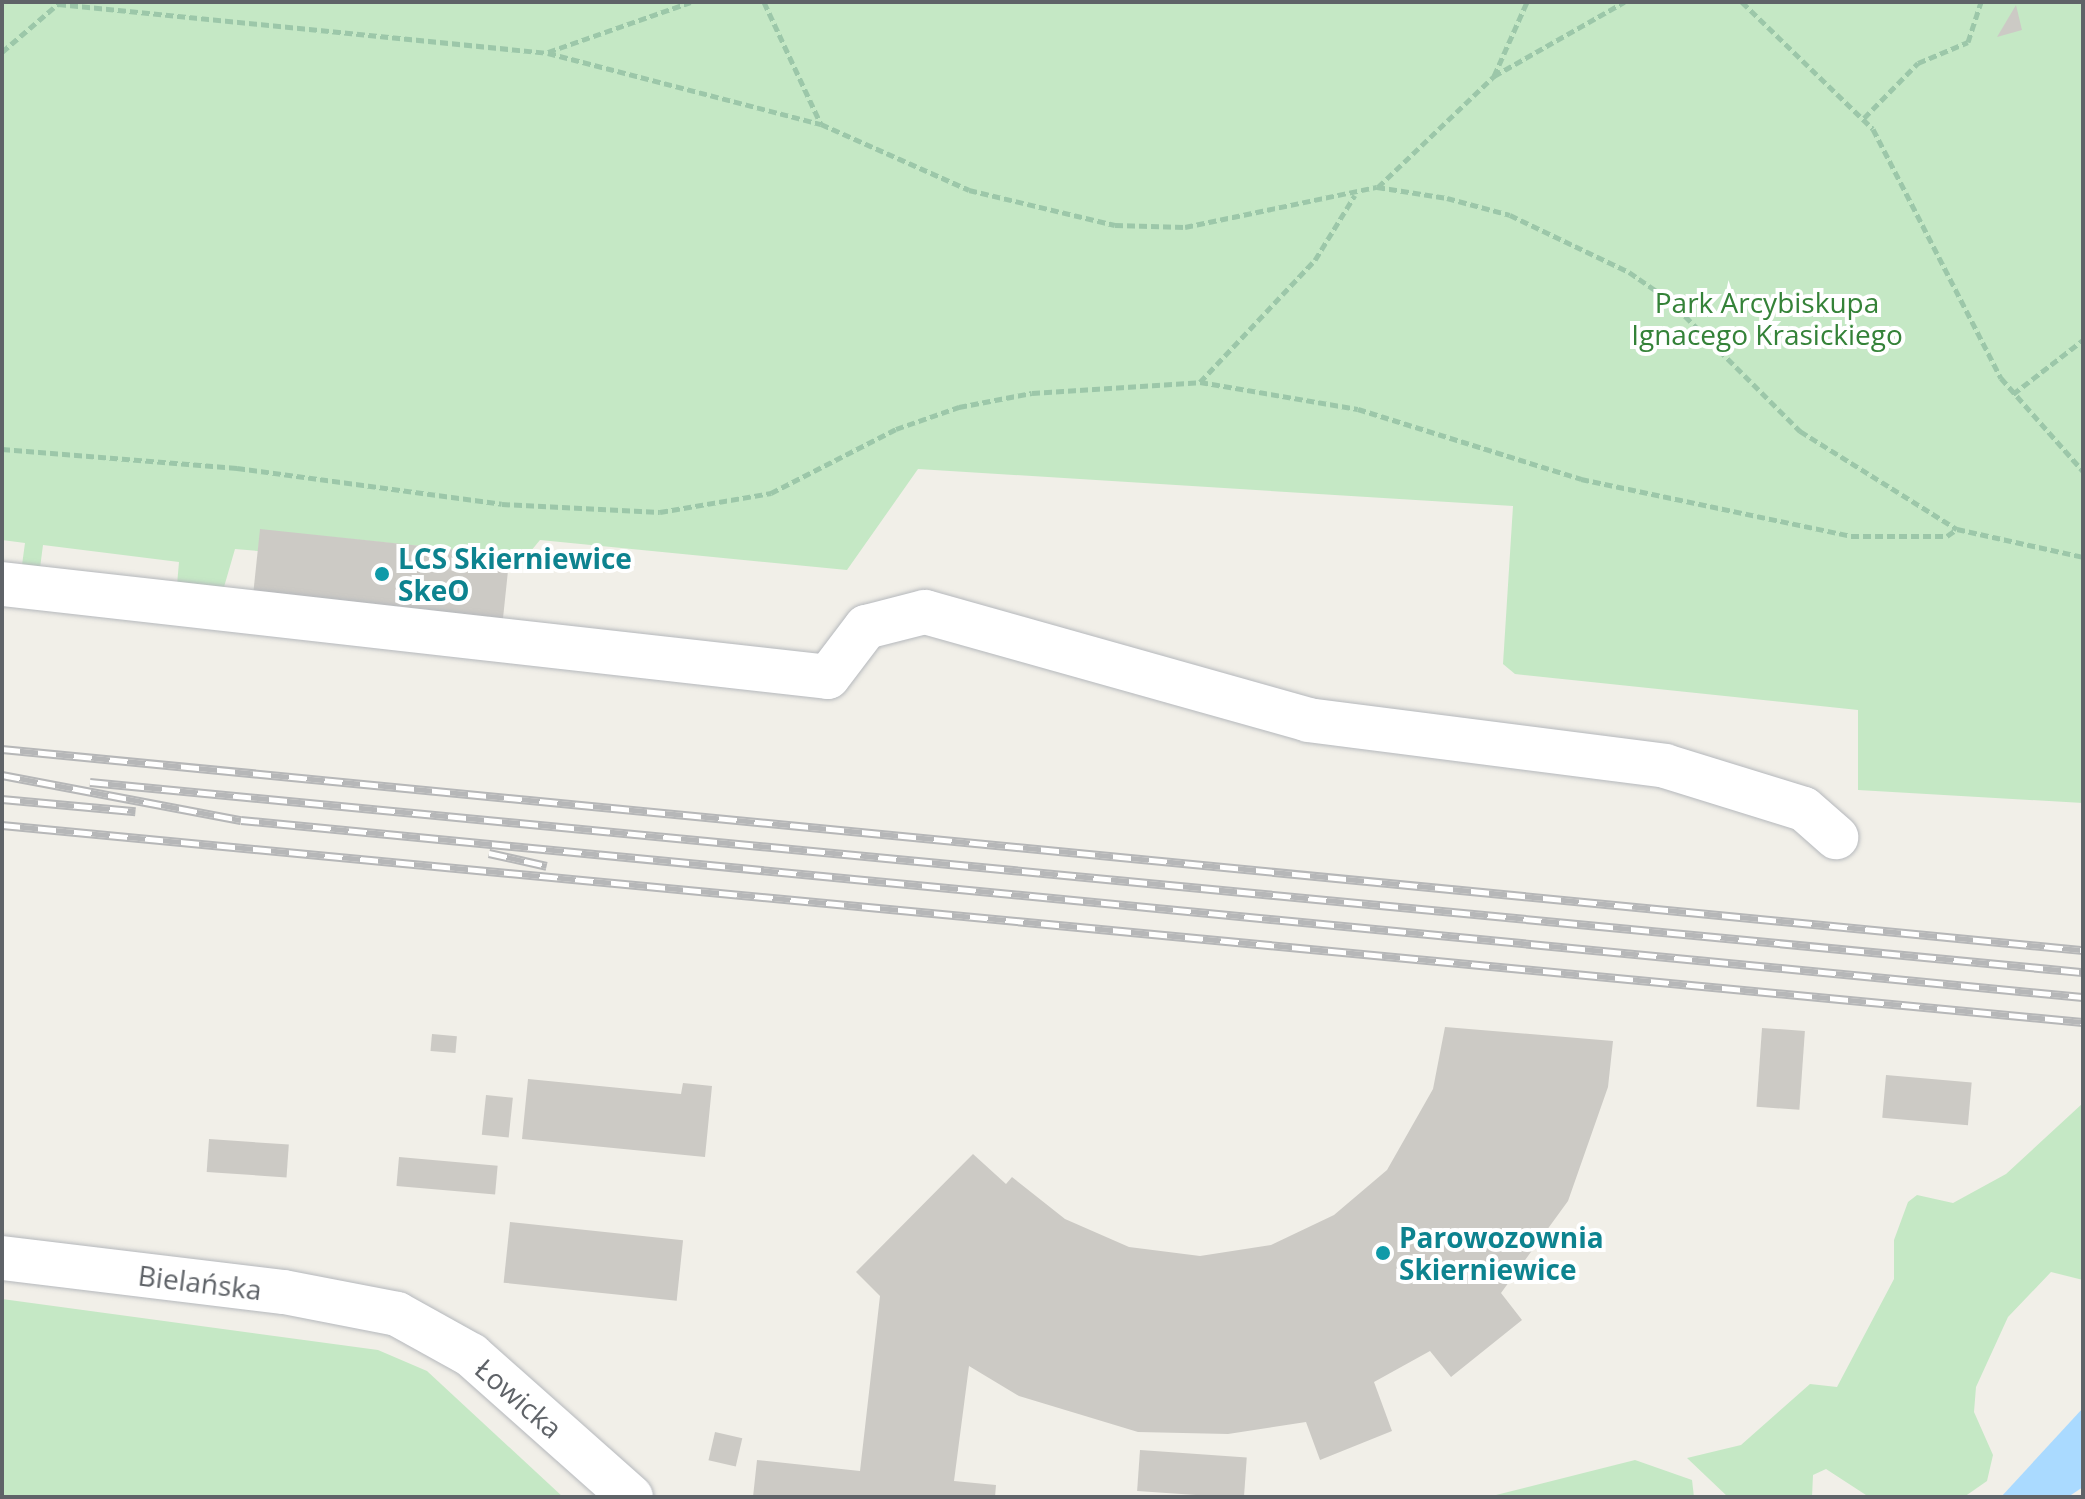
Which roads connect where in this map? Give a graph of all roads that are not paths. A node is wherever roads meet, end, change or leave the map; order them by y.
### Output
1 (2, 584) edge
2 (1836, 837) dead end
3 (2, 1258) edge
4 (397, 1314) joint
5 (631, 1497) edge

1 - 2 street
3 - 4 street, Bielańska
4 - 5 street, Łowicka

